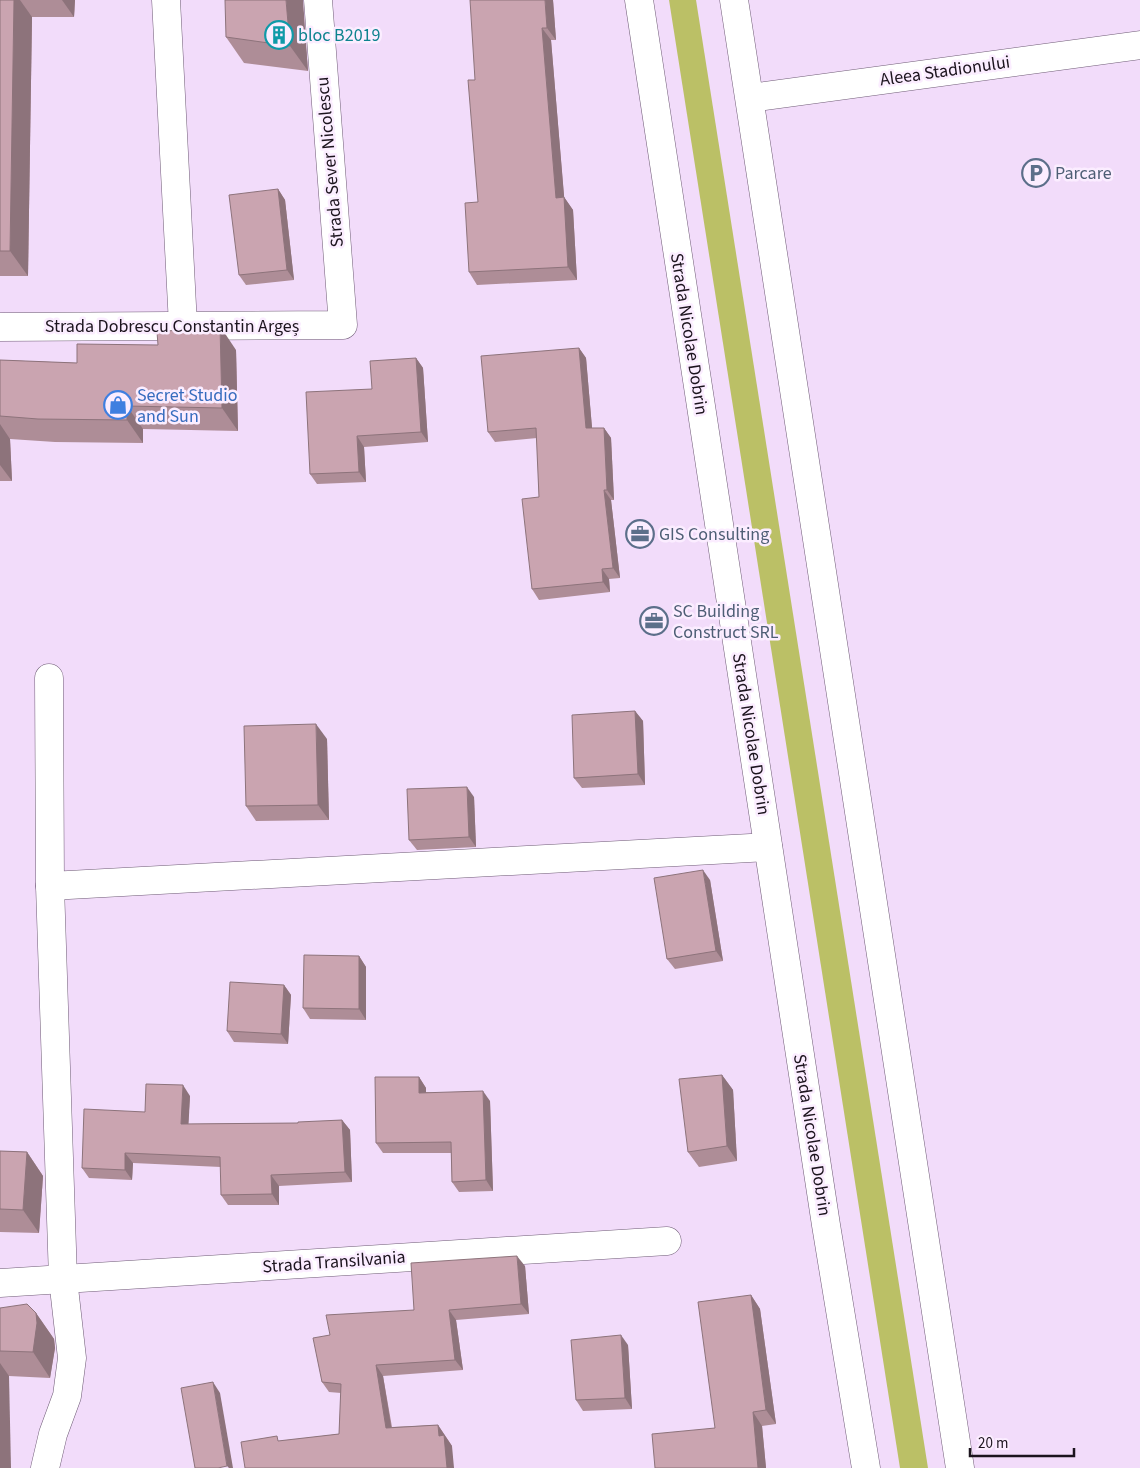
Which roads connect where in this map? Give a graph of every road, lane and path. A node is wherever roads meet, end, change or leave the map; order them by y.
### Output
1 (166, 0) edge
2 (318, 0) edge
3 (639, 0) edge
4 (734, 0) edge
5 (1140, 45) edge
6 (750, 98) junction
7 (343, 325) joint
8 (0, 326) edge
9 (183, 326) junction
10 (49, 678) dead end
11 (768, 847) junction
12 (50, 886) junction
13 (667, 1241) dead end
14 (62, 1279) junction
15 (0, 1283) edge
16 (45, 1468) edge
17 (866, 1468) edge
18 (960, 1468) edge

1 - 9 street
2 - 7 street, Strada Sever Nicolescu
3 - 11 street, Strada Nicolae Dobrin
4 - 6 street
5 - 6 street, Aleea Stadionului
6 - 18 street
7 - 9 street, Strada Dobrescu Constantin Argeș
8 - 9 street, Strada Dobrescu Constantin Argeș
10 - 12 street
11 - 12 street
11 - 17 street, Strada Nicolae Dobrin
12 - 14 street
13 - 14 street, Strada Transilvania
14 - 15 street, Strada Transilvania
14 - 16 street

